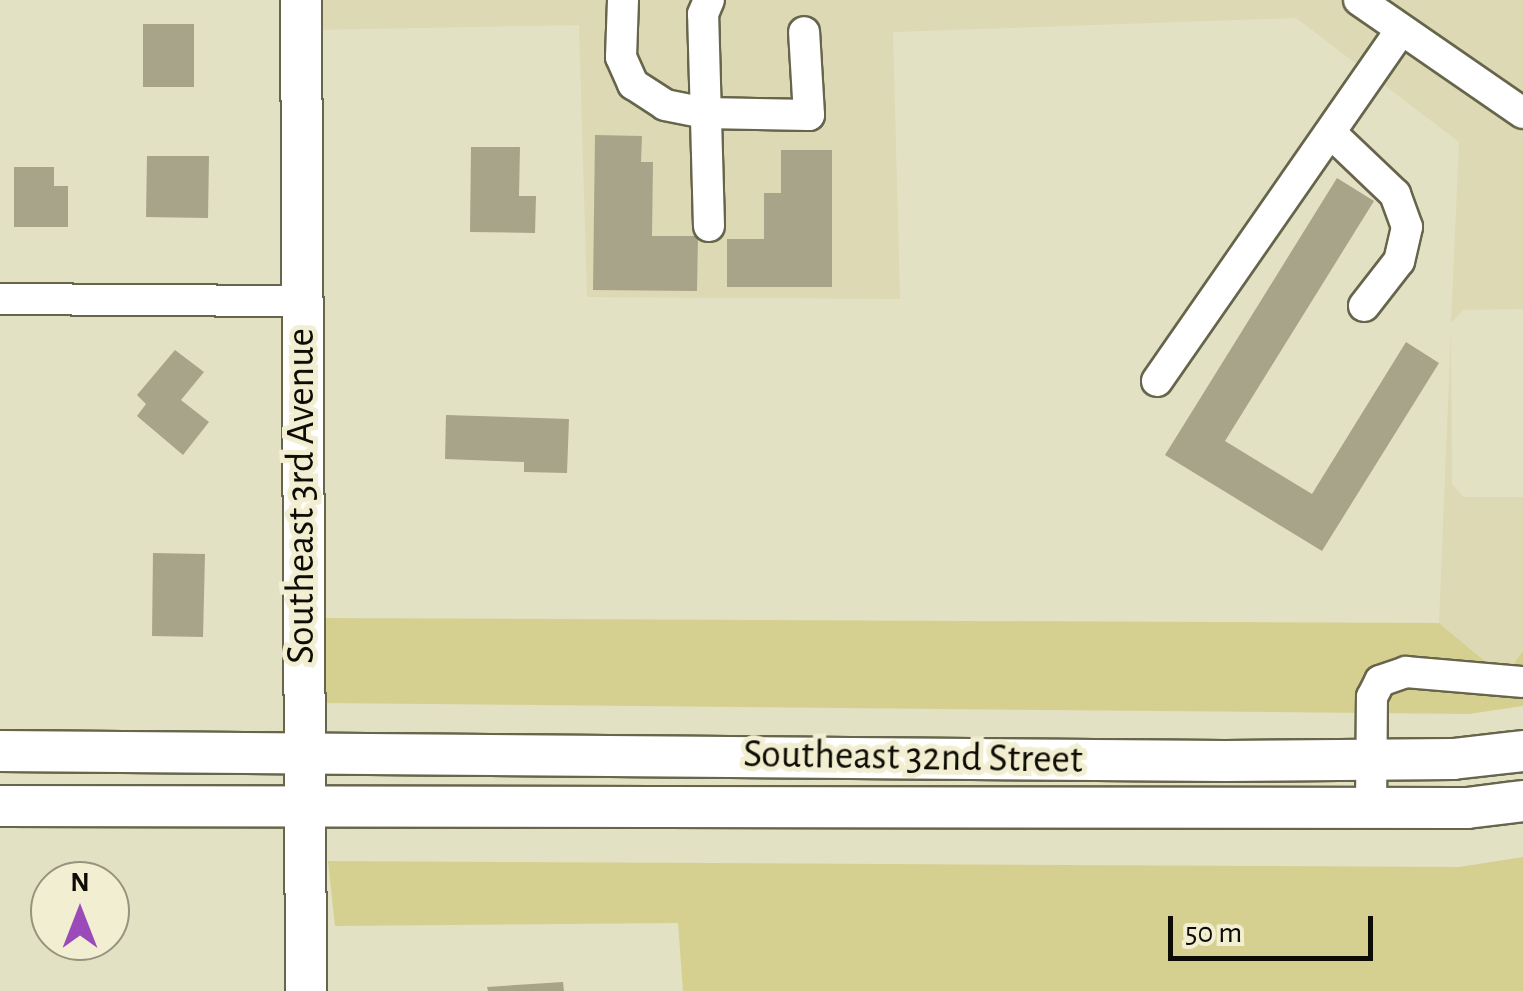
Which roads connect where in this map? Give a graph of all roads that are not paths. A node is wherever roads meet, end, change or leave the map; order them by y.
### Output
1 (301, 0) edge
2 (624, 0) edge
3 (710, 0) edge
4 (1359, 0) edge
5 (1401, 30) junction
6 (804, 32) dead end
7 (1523, 113) edge
8 (706, 114) junction
9 (1333, 135) junction
10 (708, 226) dead end
11 (0, 299) edge
12 (300, 302) junction
13 (1364, 306) dead end
14 (1157, 381) dead end
15 (1523, 682) edge
16 (0, 751) edge
17 (1523, 751) edge
18 (303, 755) junction
19 (1371, 760) junction
20 (1523, 802) edge
21 (0, 806) edge
22 (1371, 808) junction
23 (305, 809) junction
24 (306, 991) edge

1 - 12 main road, Southeast 3rd Avenue
2 - 8 street
3 - 8 street
4 - 5 street
5 - 7 street
5 - 9 street
6 - 8 street
8 - 10 street
9 - 13 street
9 - 14 street
11 - 12 street
12 - 18 main road, Southeast 3rd Avenue
15 - 19 street
16 - 18 main road, Southeast 32nd Street
17 - 19 main road, Southeast 32nd Street
18 - 19 main road, Southeast 32nd Street
18 - 23 main road, Southeast 3rd Avenue
19 - 22 street
20 - 22 main road, Southeast 32nd Street
21 - 23 main road, Southeast 32nd Street
22 - 23 main road, Southeast 32nd Street
23 - 24 main road, Southeast 3rd Avenue

